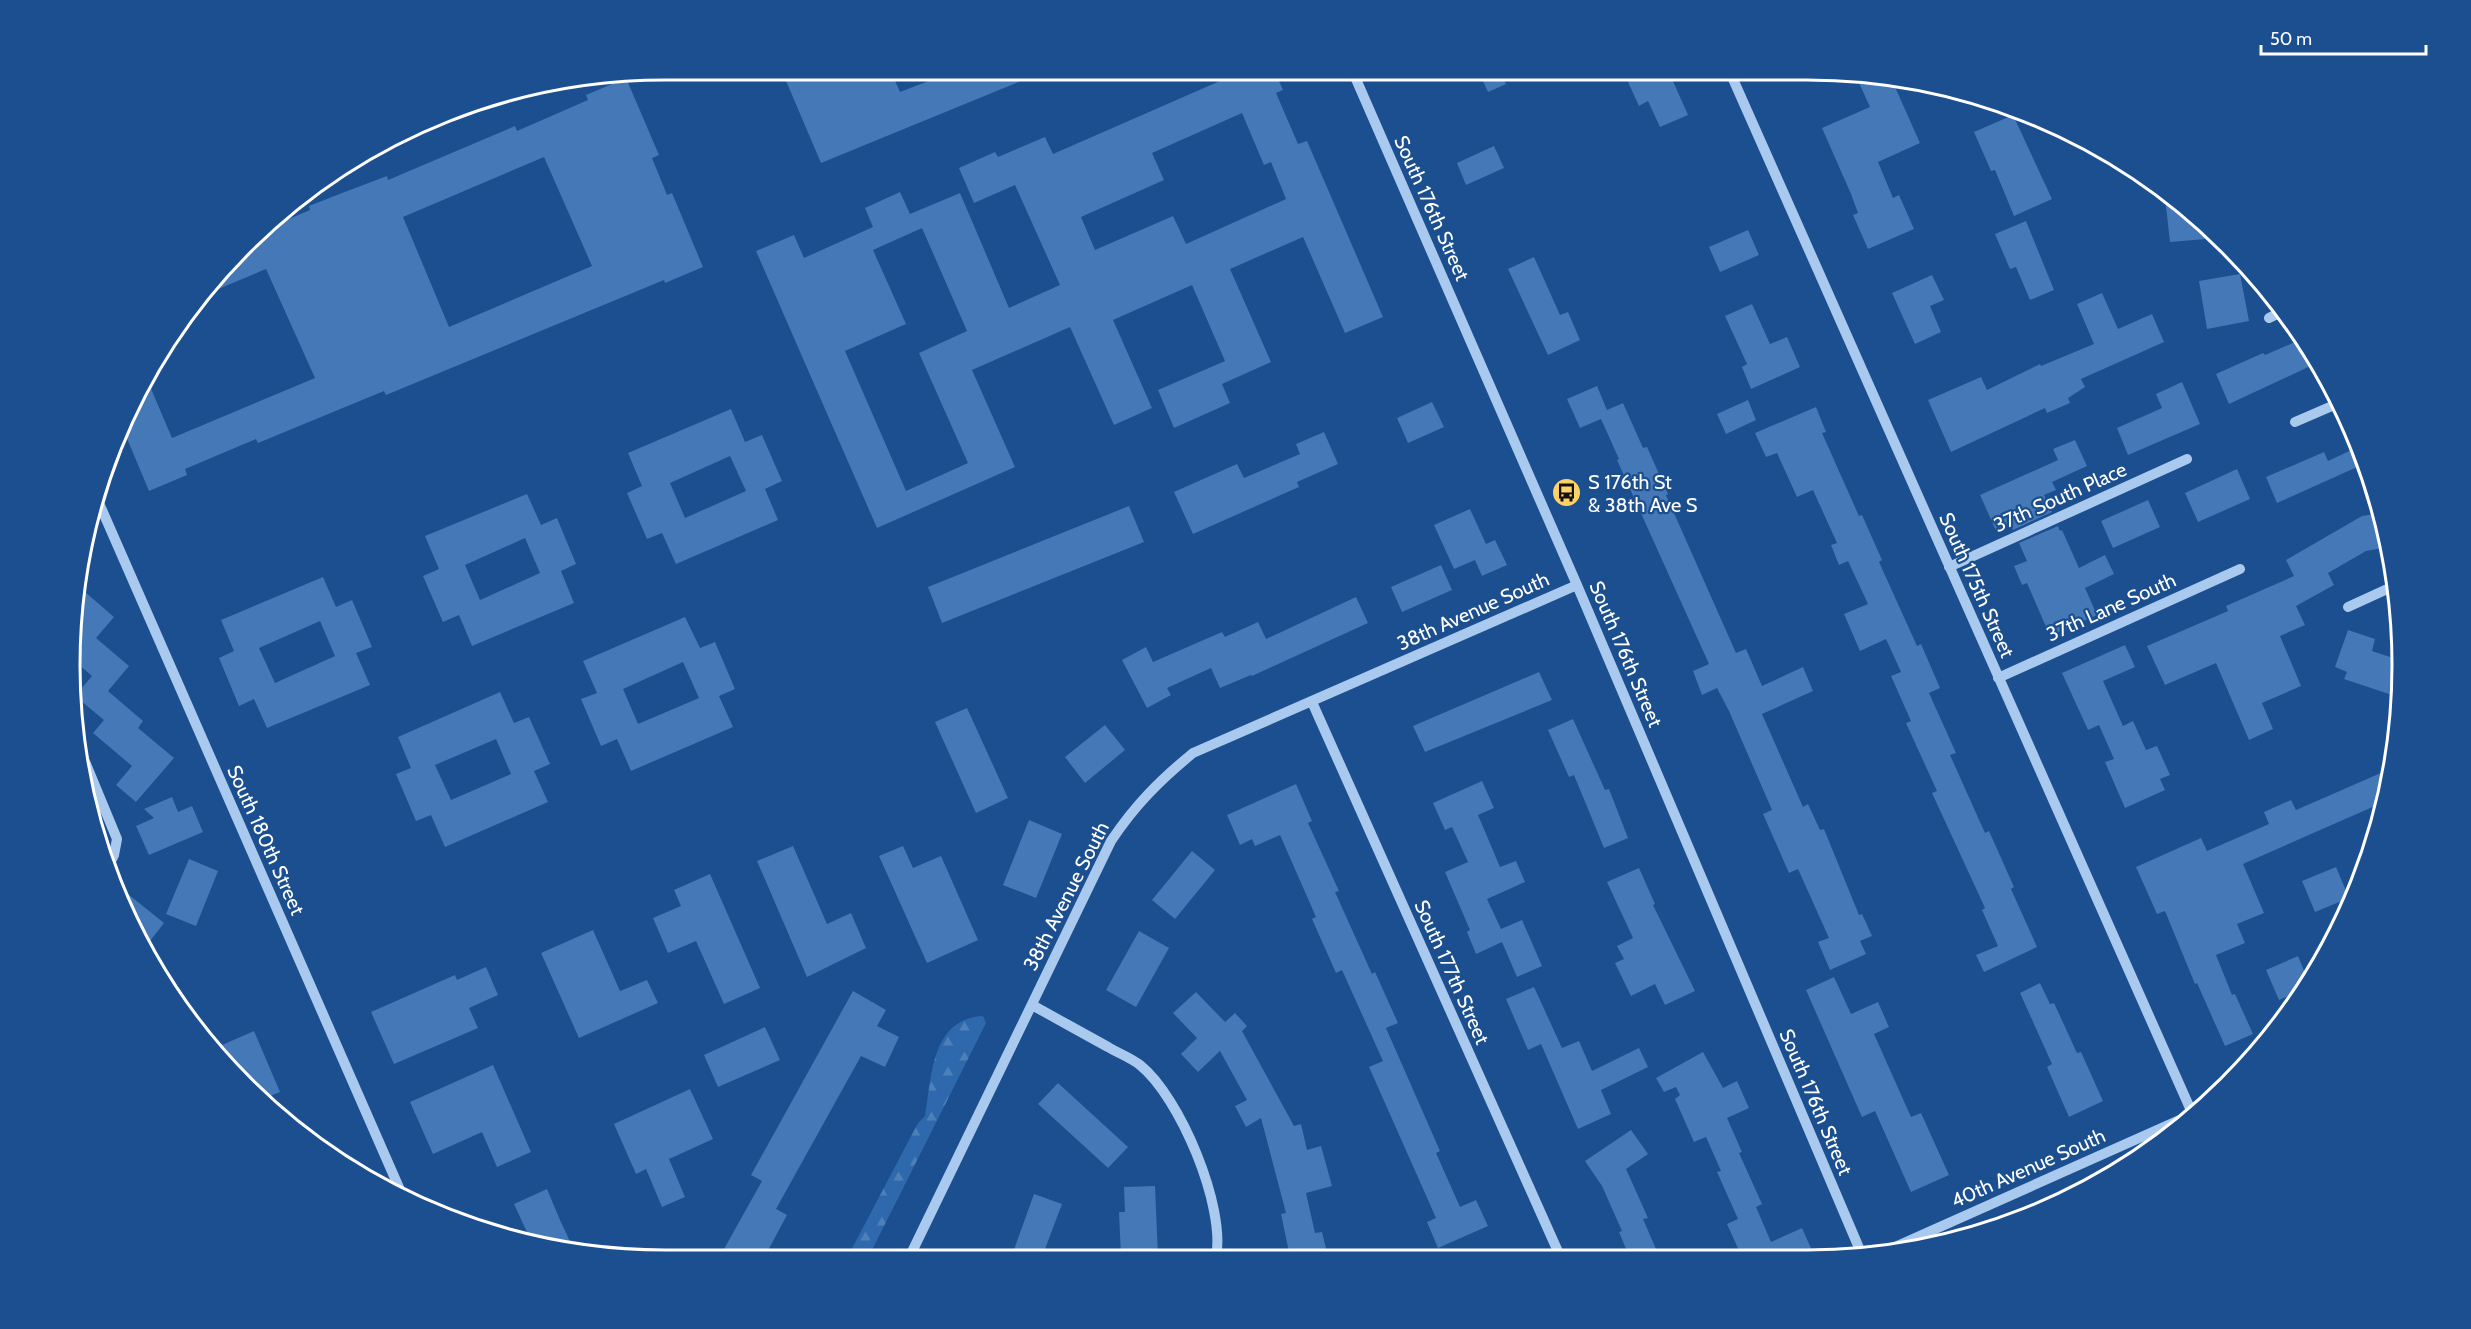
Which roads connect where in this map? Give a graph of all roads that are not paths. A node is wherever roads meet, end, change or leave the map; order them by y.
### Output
1 (1356, 80) edge
2 (1734, 80) edge
3 (2276, 315) edge
4 (2269, 318) dead end
5 (2331, 406) edge
6 (2295, 422) dead end
7 (2187, 459) dead end
8 (101, 507) edge
9 (1949, 567) junction
10 (2240, 569) dead end
11 (1577, 585) junction
12 (2386, 590) edge
13 (2348, 607) dead end
14 (1998, 678) junction
15 (1312, 702) junction
16 (90, 774) edge
17 (113, 858) edge
18 (1032, 1005) junction
19 (2189, 1106) edge
20 (2167, 1126) edge
21 (398, 1185) edge
22 (1912, 1239) edge
23 (1858, 1247) edge
24 (913, 1250) edge
25 (1217, 1250) edge
26 (1557, 1250) edge

1 - 11 street, South 176th Street
2 - 9 street, South 175th Street
3 - 4 street
5 - 6 street
7 - 9 street, 37th South Place
8 - 21 street, South 180th Street
9 - 14 street, South 175th Street
10 - 14 street, 37th Lane South
11 - 15 street, 38th Avenue South
11 - 23 street, South 176th Street
12 - 13 street
14 - 19 street, South 175th Street
15 - 18 street, 38th Avenue South
15 - 26 street, South 177th Street
16 - 17 street
18 - 24 street, 38th Avenue South
18 - 25 street
20 - 22 street, 40th Avenue South

